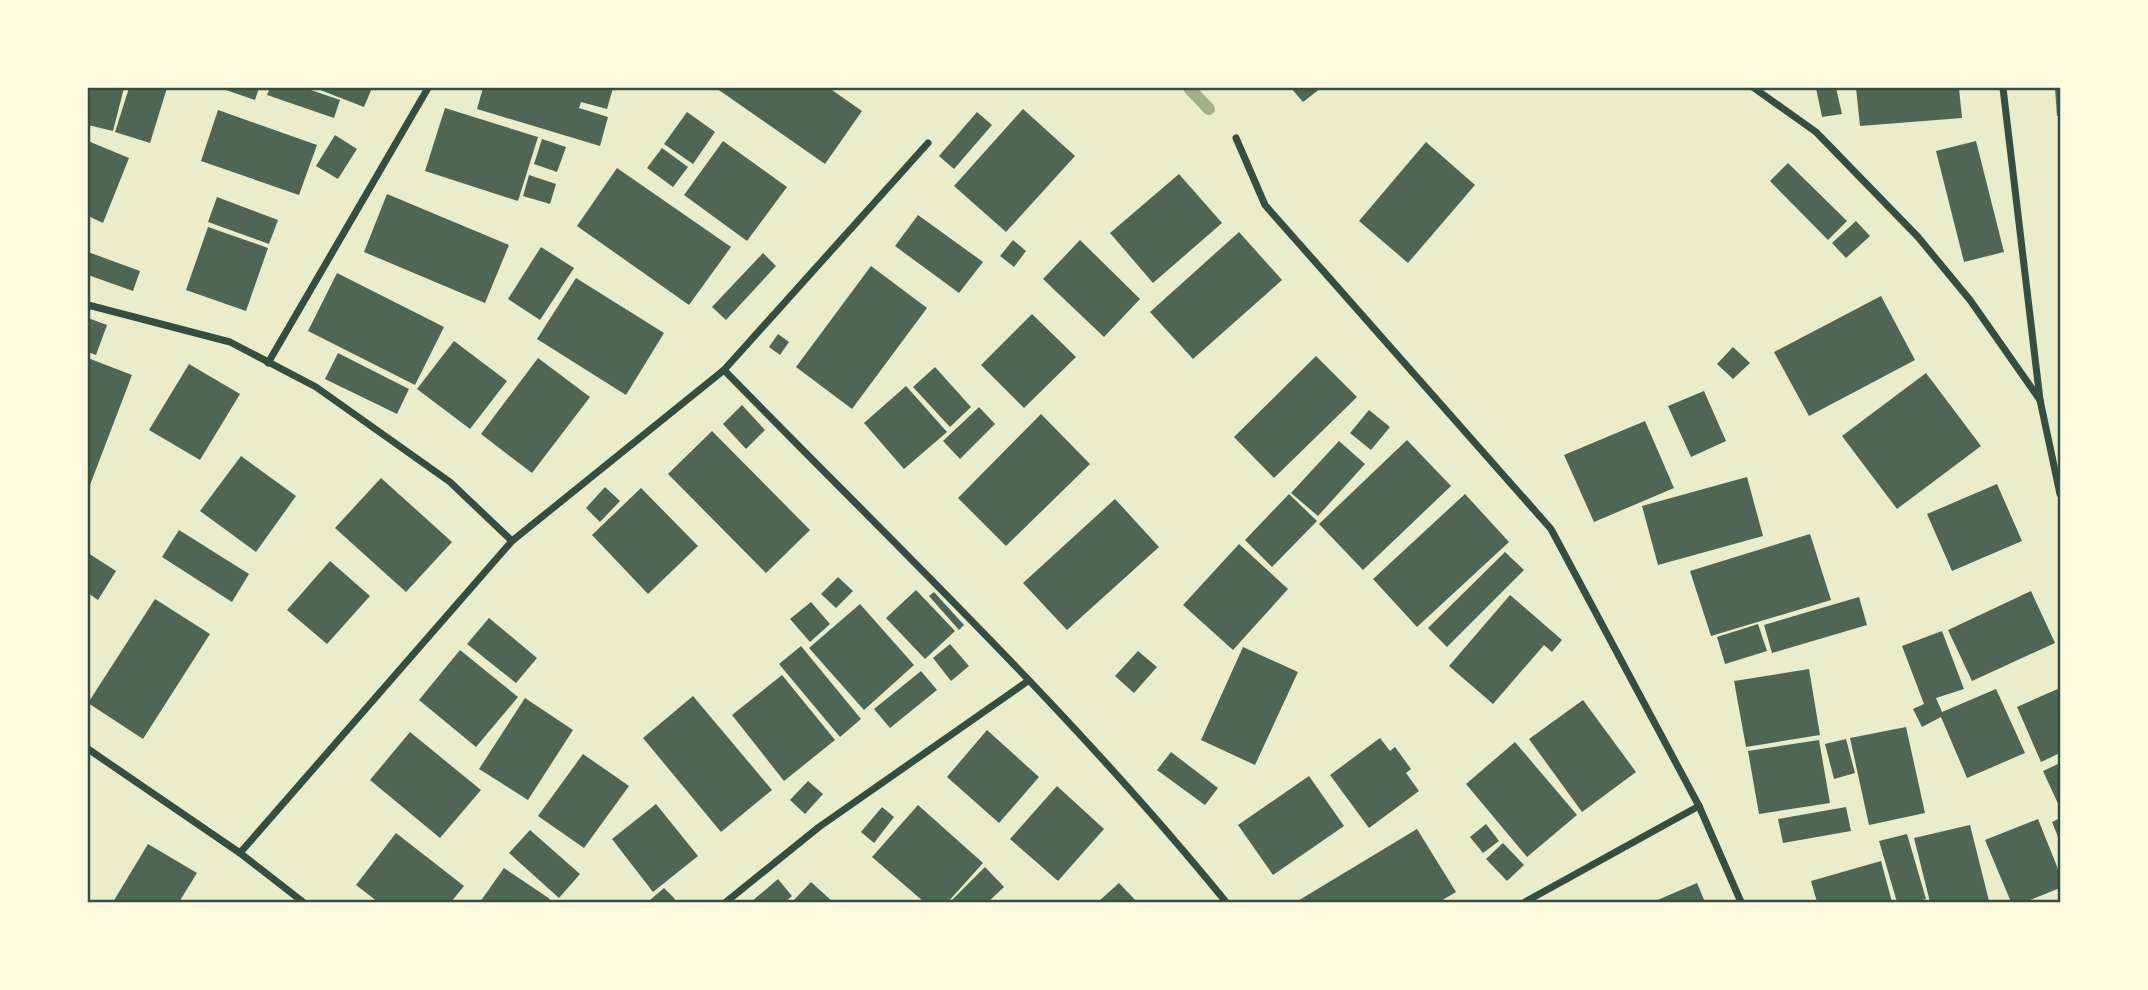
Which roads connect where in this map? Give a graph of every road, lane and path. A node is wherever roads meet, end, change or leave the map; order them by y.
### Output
1 (428, 88) edge
2 (1754, 88) edge
3 (2003, 88) edge
4 (1236, 138) dead end
5 (928, 143) dead end
6 (88, 304) edge
7 (268, 363) junction
8 (724, 370) junction
9 (2040, 400) junction
10 (2060, 494) edge
11 (512, 541) junction
12 (1028, 681) junction
13 (88, 749) edge
14 (1699, 806) junction
15 (240, 853) junction
16 (303, 902) edge
17 (726, 902) edge
18 (1226, 902) edge
19 (1525, 902) edge
20 (1741, 902) edge

1 - 7 street
2 - 9 street
3 - 9 street
4 - 14 street
5 - 8 street
6 - 7 street
7 - 11 street
8 - 11 street
8 - 12 street
9 - 10 street
11 - 15 street
12 - 17 street
12 - 18 street
13 - 15 street
14 - 19 street
14 - 20 street
15 - 16 street

